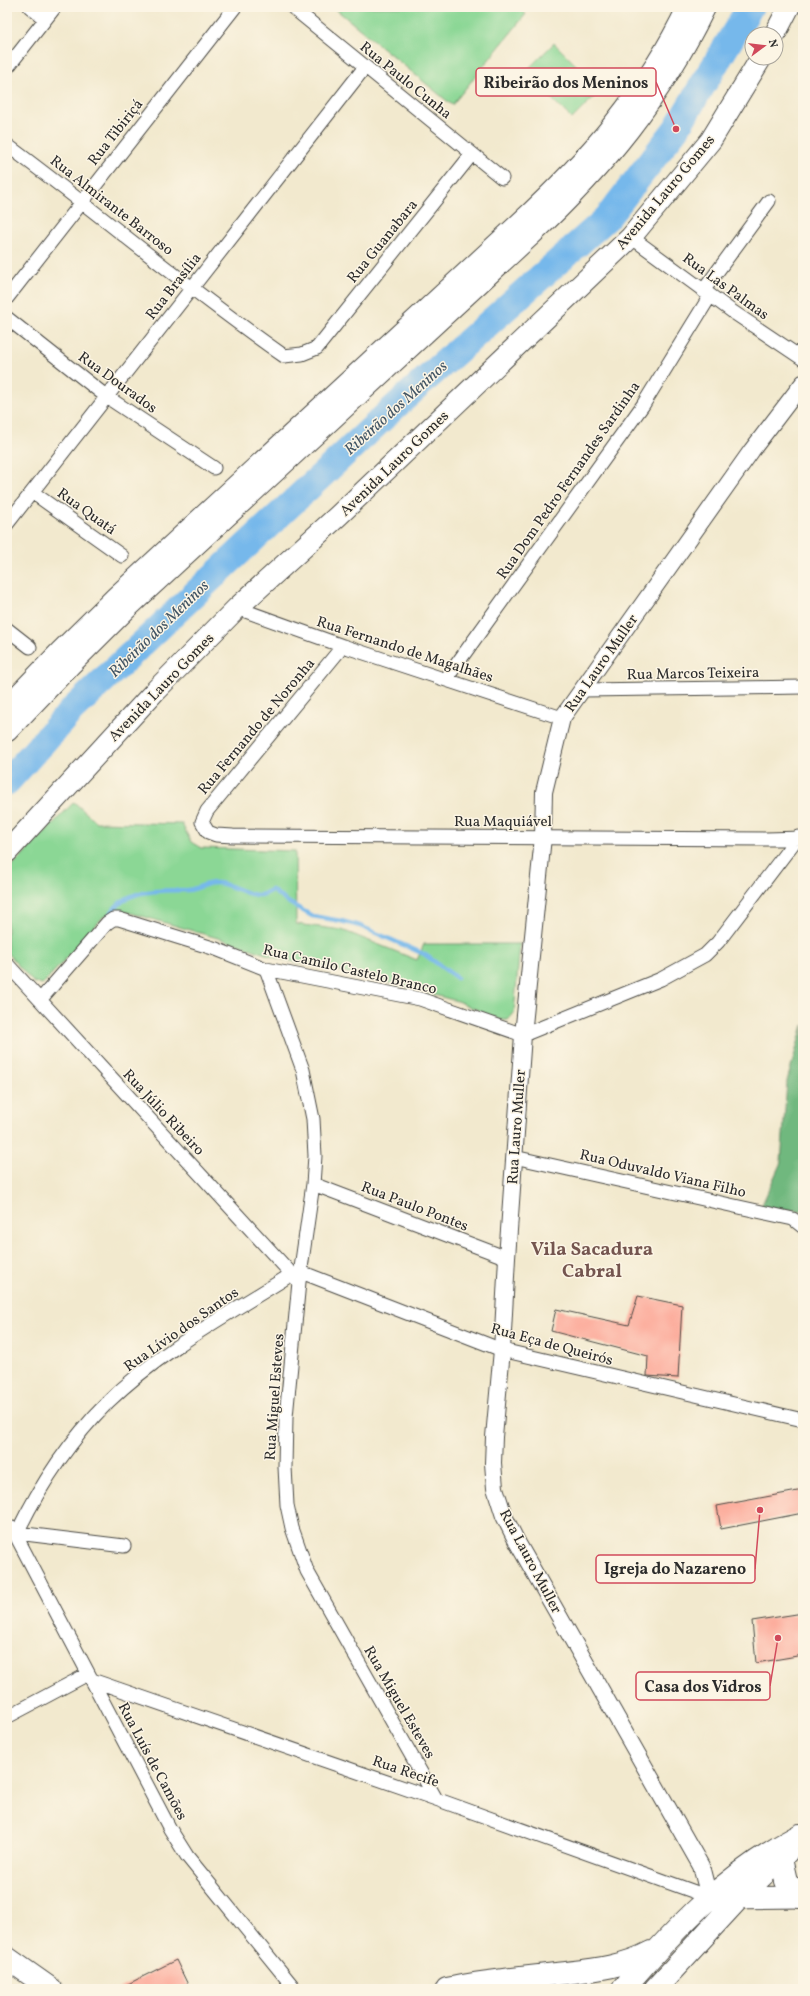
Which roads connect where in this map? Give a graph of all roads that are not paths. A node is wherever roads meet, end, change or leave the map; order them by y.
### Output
1 (30, 7) edge
2 (55, 7) edge
3 (235, 7) edge
4 (292, 7) edge
5 (688, 7) edge
6 (705, 7) edge
7 (789, 7) edge
8 (46, 19) junction
9 (779, 26) edge
10 (756, 66) edge
11 (365, 67) junction
12 (7, 68) edge
13 (7, 145) edge
14 (472, 154) junction
15 (502, 178) dead end
16 (82, 200) junction
17 (769, 201) dead end
18 (631, 237) junction
19 (191, 288) junction
20 (707, 293) junction
21 (7, 298) edge
22 (7, 318) edge
23 (317, 348) joint
24 (803, 359) edge
25 (803, 382) edge
26 (108, 397) junction
27 (214, 468) dead end
28 (32, 492) junction
29 (7, 524) edge
30 (122, 556) dead end
31 (238, 608) junction
32 (7, 629) edge
33 (343, 646) junction
34 (30, 647) dead end
35 (446, 680) junction
36 (803, 687) edge
37 (583, 690) junction
38 (7, 707) edge
39 (562, 718) junction
40 (7, 731) edge
41 (204, 829) joint
42 (543, 837) junction
43 (800, 837) edge
44 (7, 852) edge
45 (7, 964) edge
46 (266, 969) junction
47 (40, 1000) junction
48 (523, 1035) junction
49 (514, 1157) junction
50 (313, 1184) junction
51 (803, 1227) edge
52 (506, 1258) junction
53 (297, 1276) junction
54 (502, 1350) junction
55 (803, 1420) edge
56 (15, 1533) junction
57 (124, 1546) dead end
58 (90, 1677) junction
59 (7, 1717) edge
60 (436, 1799) junction
61 (802, 1834) edge
62 (781, 1860) junction
63 (709, 1897) junction
64 (801, 1897) edge
65 (739, 1898) junction
66 (658, 1948) junction
67 (7, 1958) edge
68 (659, 1986) edge
69 (51, 1989) edge
70 (296, 1989) edge
71 (447, 1989) edge
72 (623, 1989) edge

1 - 8 street
2 - 8 street
3 - 16 street, Rua Tibiriçá
4 - 11 street, Rua Paulo Cunha
5 - 38 main road
6 - 40 main road
7 - 9 main road
8 - 12 street
10 - 18 main road, Avenida Lauro Gomes
11 - 14 street, Rua Paulo Cunha
11 - 19 street, Rua Brasília
13 - 16 street, Rua Almirante Barroso
14 - 15 street, Rua Paulo Cunha
14 - 23 street, Rua Guanabara
16 - 19 street, Rua Almirante Barroso
16 - 21 street, Rua Tibiriçá
17 - 20 street, Rua Dom Pedro Fernandes Sardinha
18 - 20 street, Rua Las Palmas
18 - 31 main road, Avenida Lauro Gomes
19 - 23 street, Rua Almirante Barroso
19 - 26 street, Rua Brasília
20 - 24 street, Rua Las Palmas
20 - 35 street, Rua Dom Pedro Fernandes Sardinha
22 - 26 street, Rua Dourados
25 - 37 street, Rua Lauro Muller
26 - 27 street, Rua Dourados
26 - 28 street, Rua Brasília
28 - 29 street, Rua Brasília
28 - 30 street, Rua Quatá
31 - 33 street, Rua Fernando de Magalhães
31 - 44 main road, Avenida Lauro Gomes
32 - 34 street
33 - 35 street, Rua Fernando de Magalhães
33 - 41 street, Rua Fernando de Noronha
35 - 39 street, Rua Fernando de Magalhães
36 - 37 street, Rua Marcos Teixeira
37 - 39 street, Rua Lauro Muller
39 - 42 street, Rua Lauro Muller
41 - 42 street, Rua Maquiável
42 - 43 street, Rua Maquiável
42 - 48 street, Rua Lauro Muller
43 - 48 street
45 - 47 street, Rua Júlio Ribeiro
46 - 47 street, Rua Camilo Castelo Branco
46 - 48 street, Rua Camilo Castelo Branco
46 - 50 street, Rua Miguel Esteves
47 - 53 street, Rua Júlio Ribeiro
48 - 49 street, Rua Lauro Muller
49 - 51 street, Rua Oduvaldo Viana Filho
49 - 52 street, Rua Lauro Muller
50 - 52 street, Rua Paulo Pontes
50 - 53 street, Rua Miguel Esteves
52 - 54 street, Rua Lauro Muller
53 - 54 street, Rua Eça de Queirós
53 - 56 street, Rua Lívio dos Santos
53 - 60 street, Rua Miguel Esteves
54 - 55 street, Rua Eça de Queirós
54 - 63 street, Rua Lauro Muller
56 - 57 street
56 - 58 street, Rua Luís de Camões
58 - 59 street
58 - 60 street, Rua Recife
58 - 70 street, Rua Luís de Camões
60 - 63 street, Rua Recife
61 - 62 highway
61 - 63 highway
62 - 64 highway
62 - 65 highway
63 - 65 main road
63 - 66 highway
64 - 65 main road
65 - 68 highway
66 - 71 highway
66 - 72 highway
67 - 69 highway

